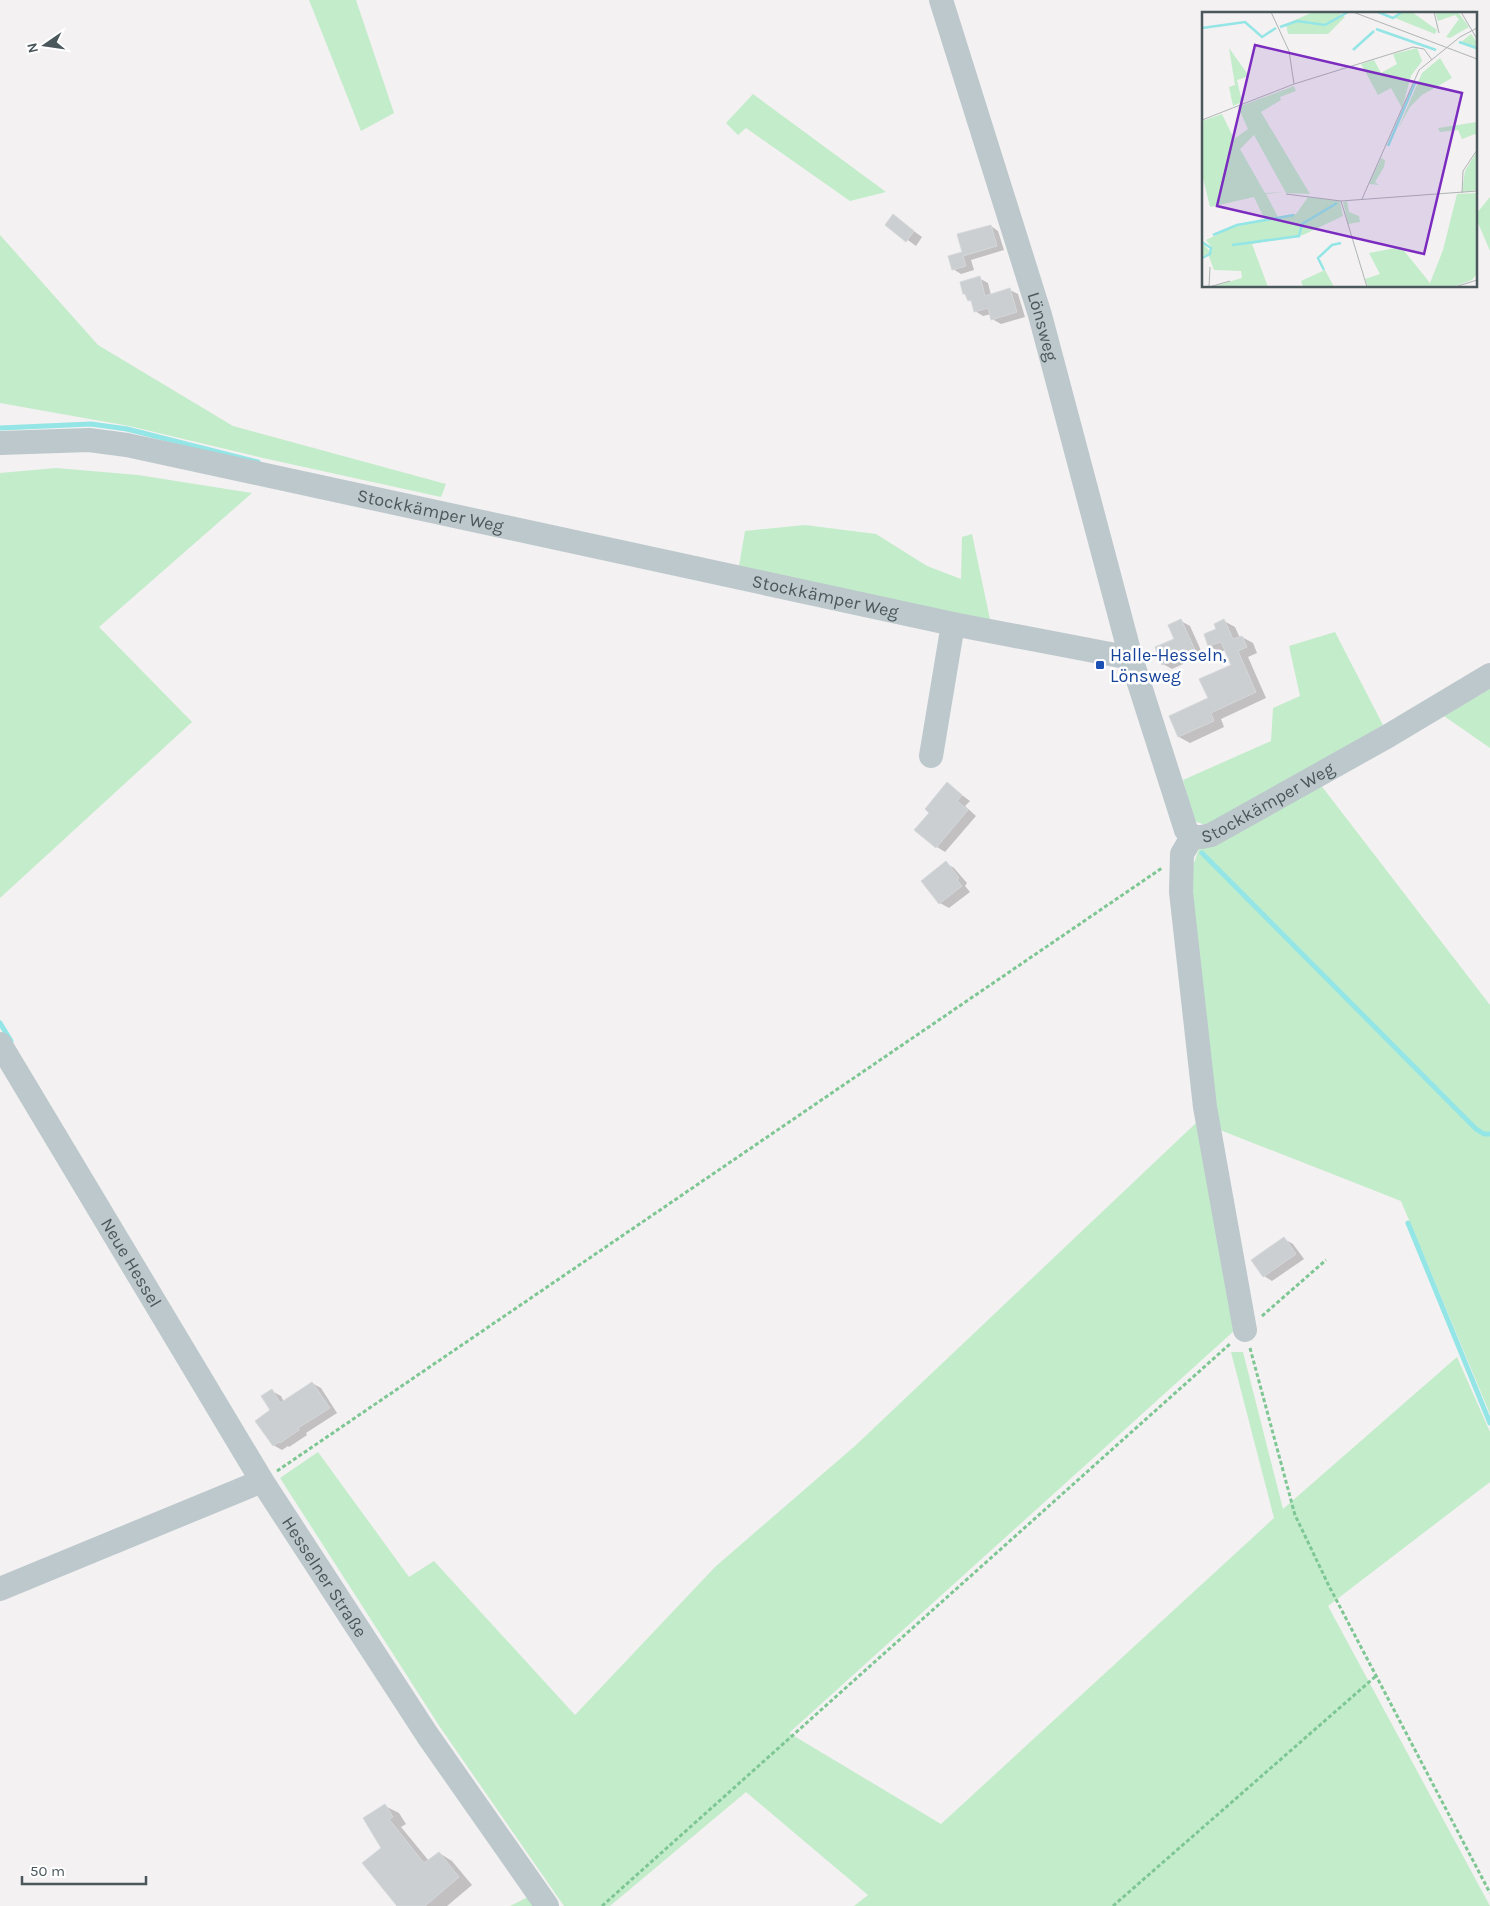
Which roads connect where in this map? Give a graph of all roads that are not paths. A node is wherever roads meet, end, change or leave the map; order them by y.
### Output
1 (941, 0) edge
2 (0, 443) edge
3 (953, 624) junction
4 (1131, 658) junction
5 (1490, 675) edge
6 (931, 756) dead end
7 (1187, 845) junction
8 (0, 1044) edge
9 (1246, 1330) road end
10 (262, 1481) junction
11 (0, 1589) edge
12 (547, 1906) edge

1 - 4 street, Lönsweg
2 - 3 street, Stockkämper Weg
3 - 4 street, Stockkämper Weg
3 - 6 street
4 - 7 street, Stockkämper Weg
5 - 7 street, Stockkämper Weg
7 - 9 street
8 - 10 street, Neue Hessel
10 - 11 street
10 - 12 street, Hesselner Straße

